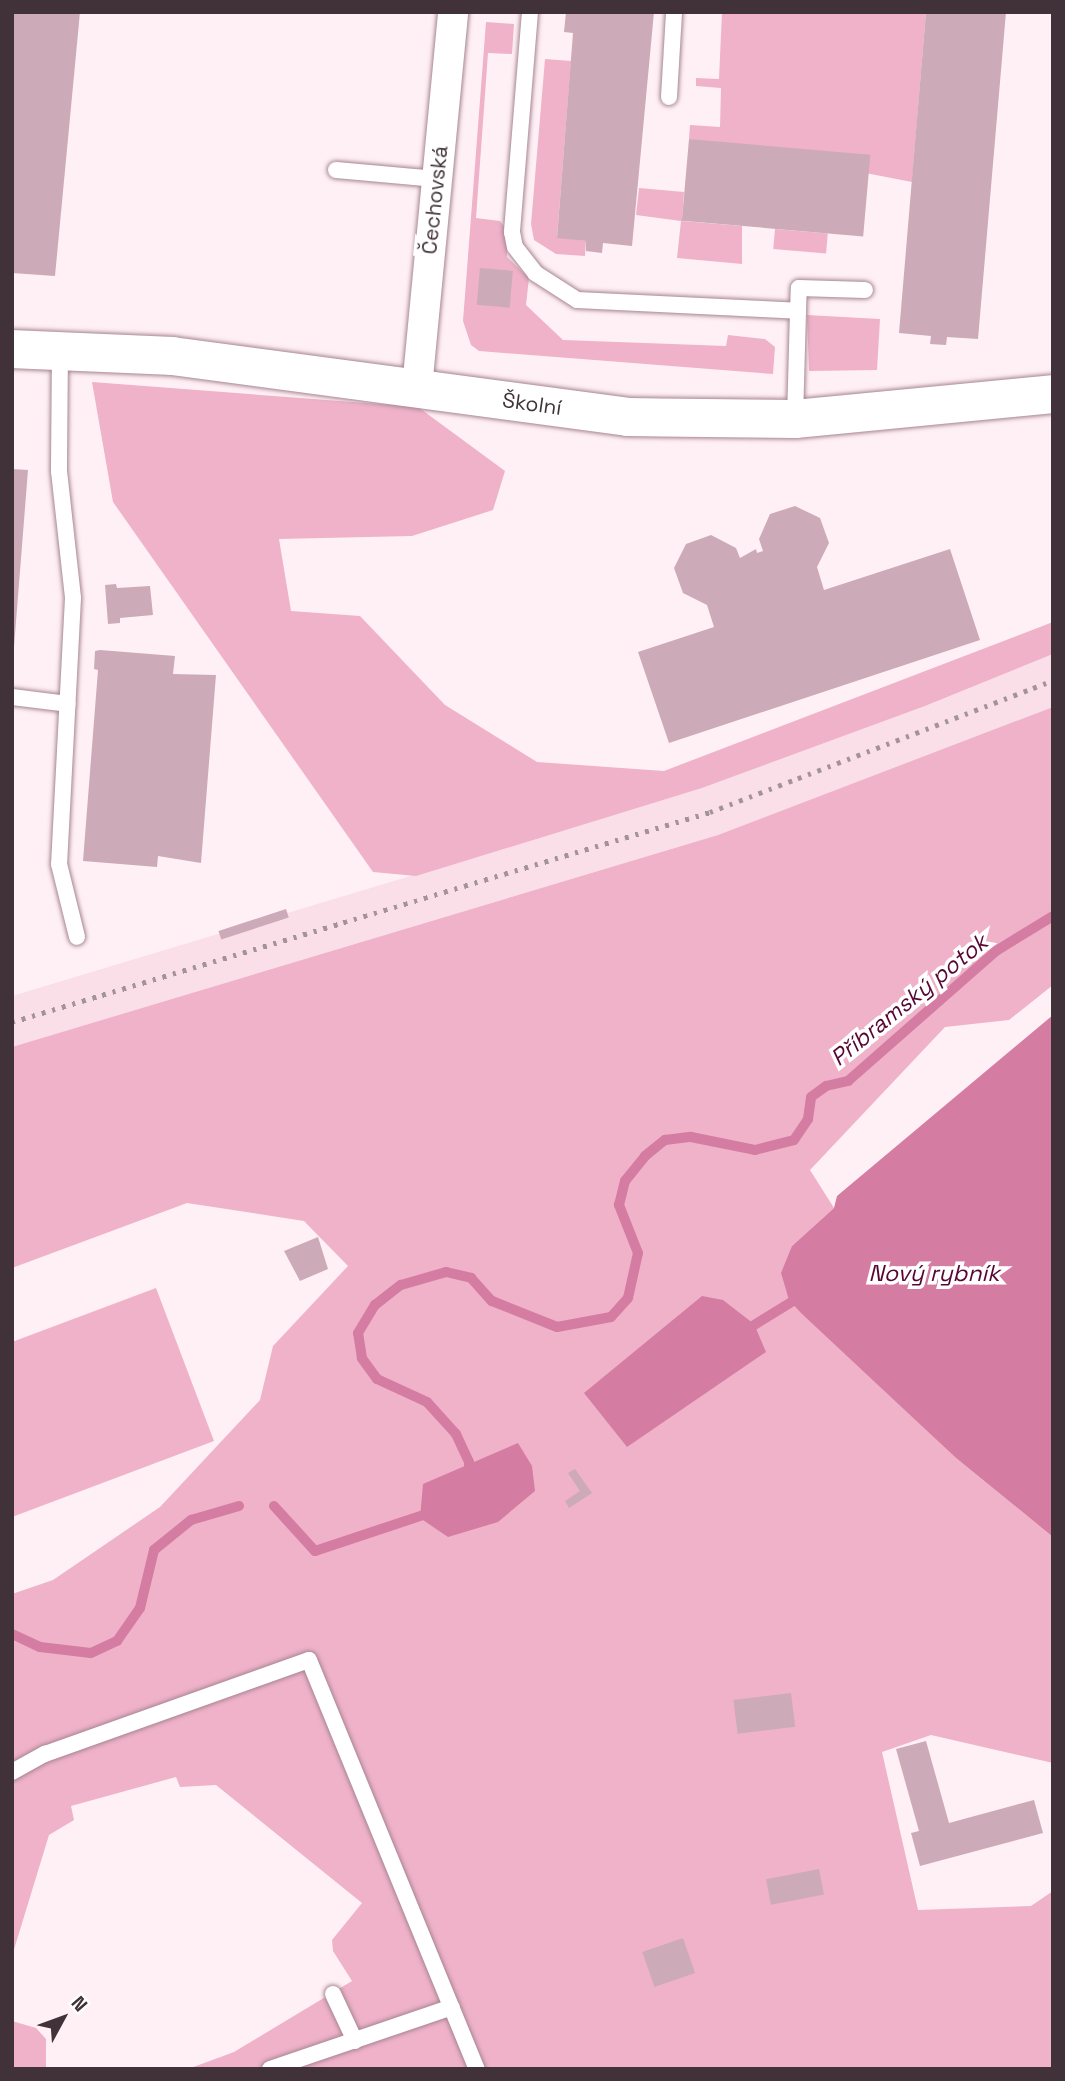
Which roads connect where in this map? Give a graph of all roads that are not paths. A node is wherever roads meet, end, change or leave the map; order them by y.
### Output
1 (453, 12) edge
2 (530, 12) edge
3 (674, 12) edge
4 (669, 97) dead end
5 (336, 170) dead end
6 (437, 179) junction
7 (865, 290) dead end
8 (798, 311) junction
9 (12, 349) edge
10 (60, 350) junction
11 (417, 388) junction
12 (1053, 394) edge
13 (795, 419) junction
14 (12, 697) edge
15 (68, 704) junction
16 (77, 937) dead end
17 (12, 1772) edge
18 (333, 1994) dead end
19 (452, 2007) junction
20 (355, 2041) junction
21 (270, 2069) edge
22 (477, 2069) edge

1 - 6 street, Čechovská
2 - 8 lane
3 - 4 lane
5 - 6 lane
6 - 11 street, Čechovská
7 - 8 lane
8 - 13 lane
9 - 10 street, Školní
10 - 11 street, Školní
10 - 15 lane
11 - 13 street, Školní
12 - 13 street, Školní
14 - 15 lane
15 - 16 lane
17 - 19 lane
18 - 20 lane
19 - 20 lane
19 - 22 lane
20 - 21 lane

